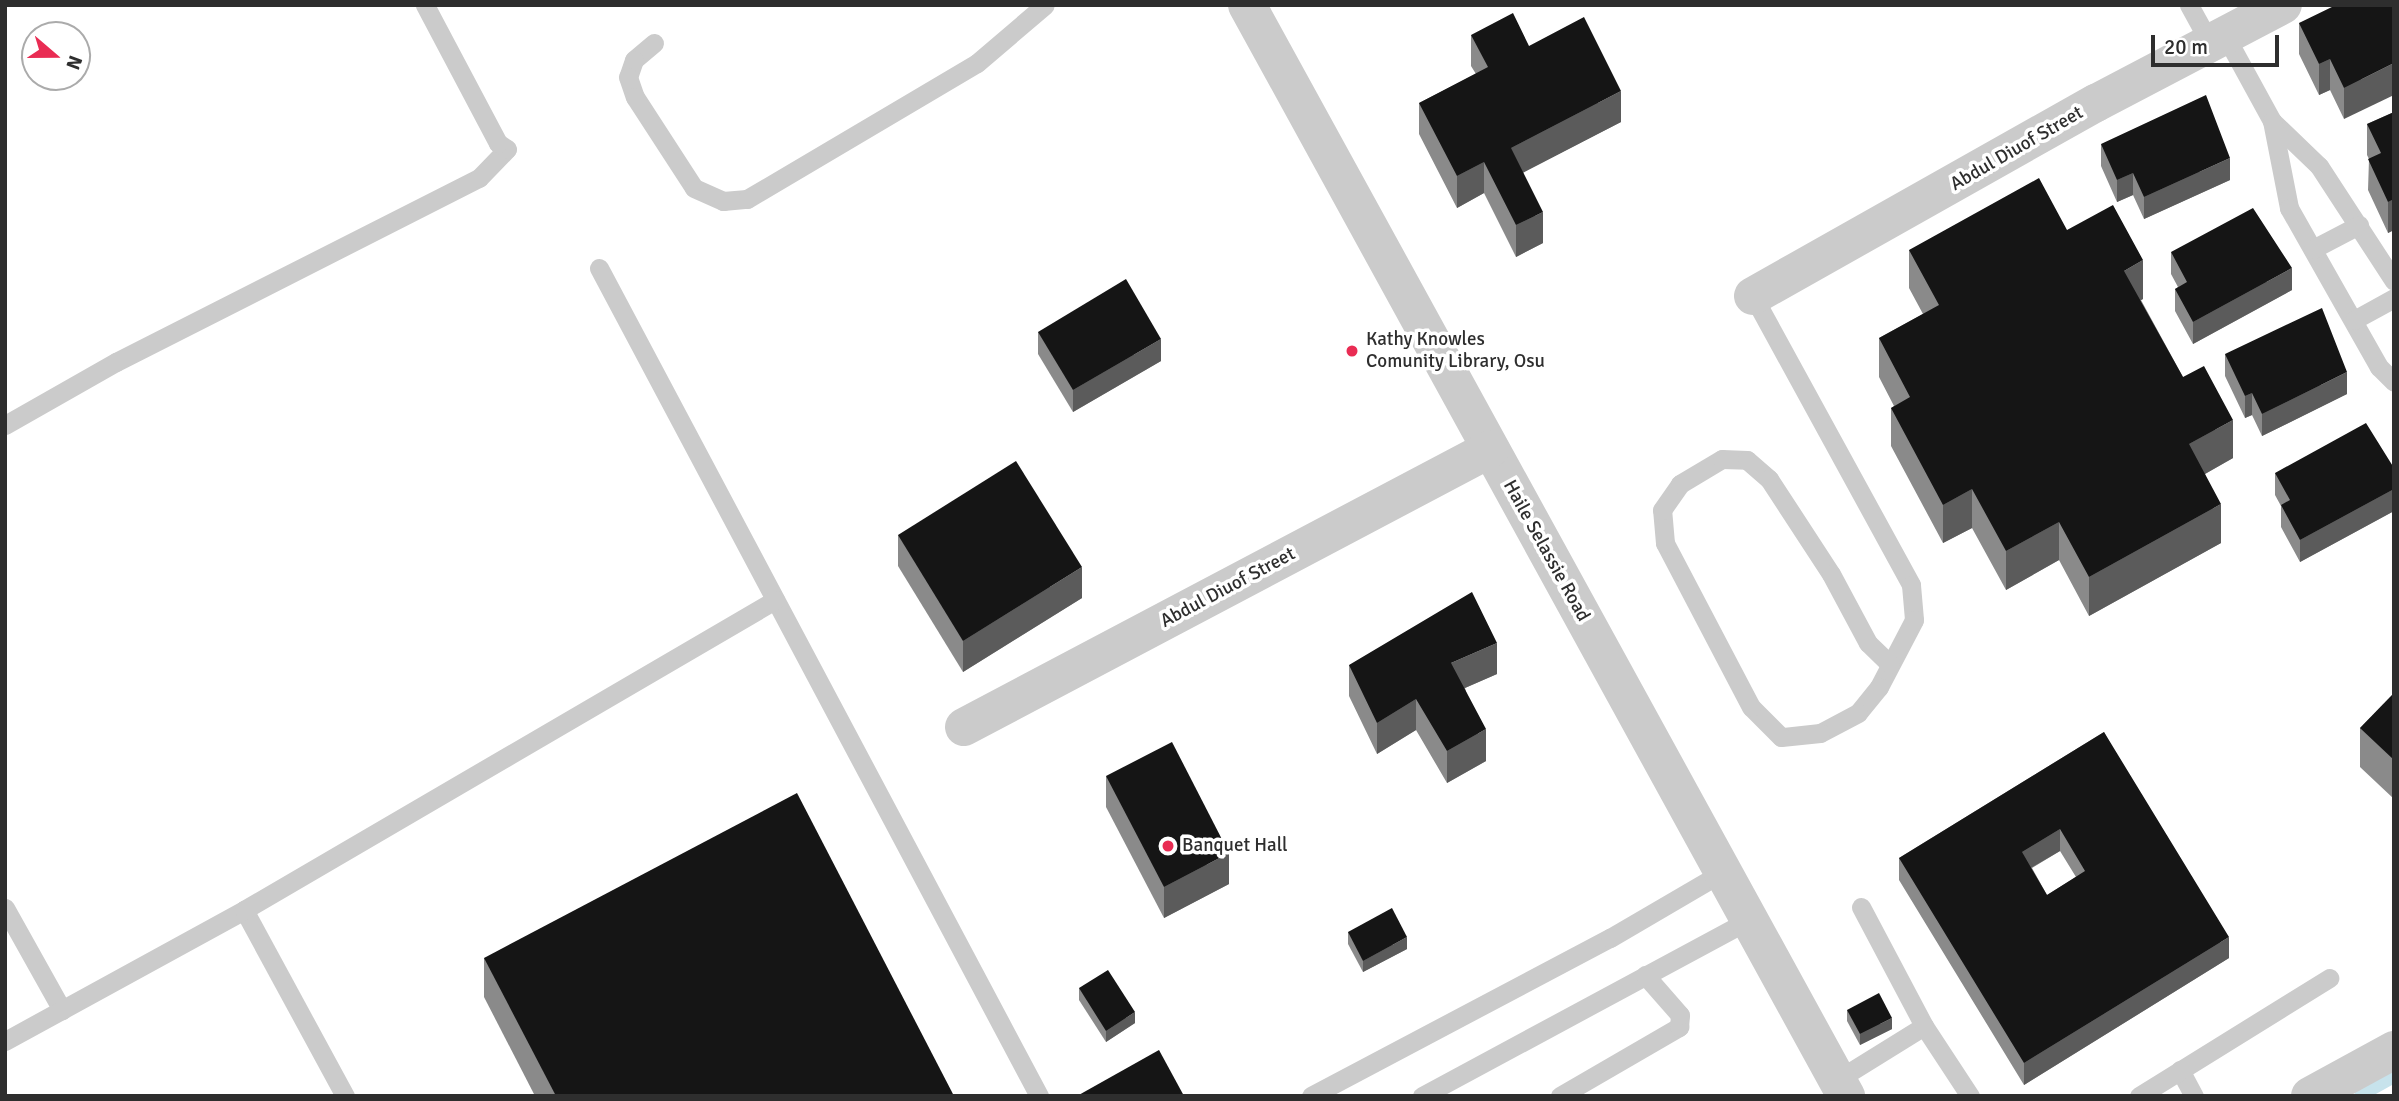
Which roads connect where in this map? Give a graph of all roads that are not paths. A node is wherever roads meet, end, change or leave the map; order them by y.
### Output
1 (425, 5) edge
2 (1045, 5) edge
3 (1247, 5) edge
4 (2189, 5) edge
5 (2283, 5) edge
6 (2218, 41) junction
7 (654, 43) dead end
8 (2272, 121) junction
9 (2359, 225) junction
10 (2313, 249) junction
11 (599, 268) dead end
12 (2394, 281) edge
13 (1753, 296) joint
14 (2394, 299) edge
15 (2354, 320) junction
16 (2394, 383) edge
17 (5, 425) edge
18 (1490, 449) junction
19 (775, 600) junction
20 (1890, 664) junction
21 (964, 727) dead end
22 (1723, 872) junction
23 (1861, 907) dead end
24 (5, 908) edge
25 (244, 910) junction
26 (1749, 920) junction
27 (1645, 975) junction
28 (2329, 978) dead end
29 (62, 1010) junction
30 (1924, 1026) junction
31 (5, 1041) edge
32 (2394, 1050) edge
33 (2180, 1070) junction
34 (1841, 1088) edge
35 (345, 1096) edge
36 (1039, 1096) edge
37 (1311, 1096) edge
38 (1422, 1096) edge
39 (1560, 1096) edge
40 (1970, 1096) edge
41 (2139, 1096) edge
42 (2194, 1096) edge
43 (2310, 1096) edge

1 - 17 lane
2 - 7 lane
3 - 18 street, Haile Selassie Road
4 - 6 lane
5 - 6 street, Abdul Diuof Street
6 - 8 lane
6 - 13 street, Abdul Diuof Street
8 - 9 lane
8 - 10 lane
9 - 10 lane
9 - 12 lane
10 - 15 lane
11 - 19 lane
13 - 20 lane
14 - 15 lane
15 - 16 lane
18 - 21 street, Abdul Diuof Street
18 - 22 street, Haile Selassie Road
19 - 25 lane
19 - 36 lane
20 - 20 lane
22 - 26 street, Haile Selassie Road
22 - 37 lane
23 - 30 lane
24 - 29 lane
25 - 29 lane
25 - 35 lane
26 - 27 lane
26 - 34 street, Haile Selassie Road
27 - 38 lane
27 - 39 lane
28 - 33 lane
29 - 31 lane
30 - 34 lane
30 - 40 lane
32 - 43 street
33 - 41 lane
33 - 42 lane

